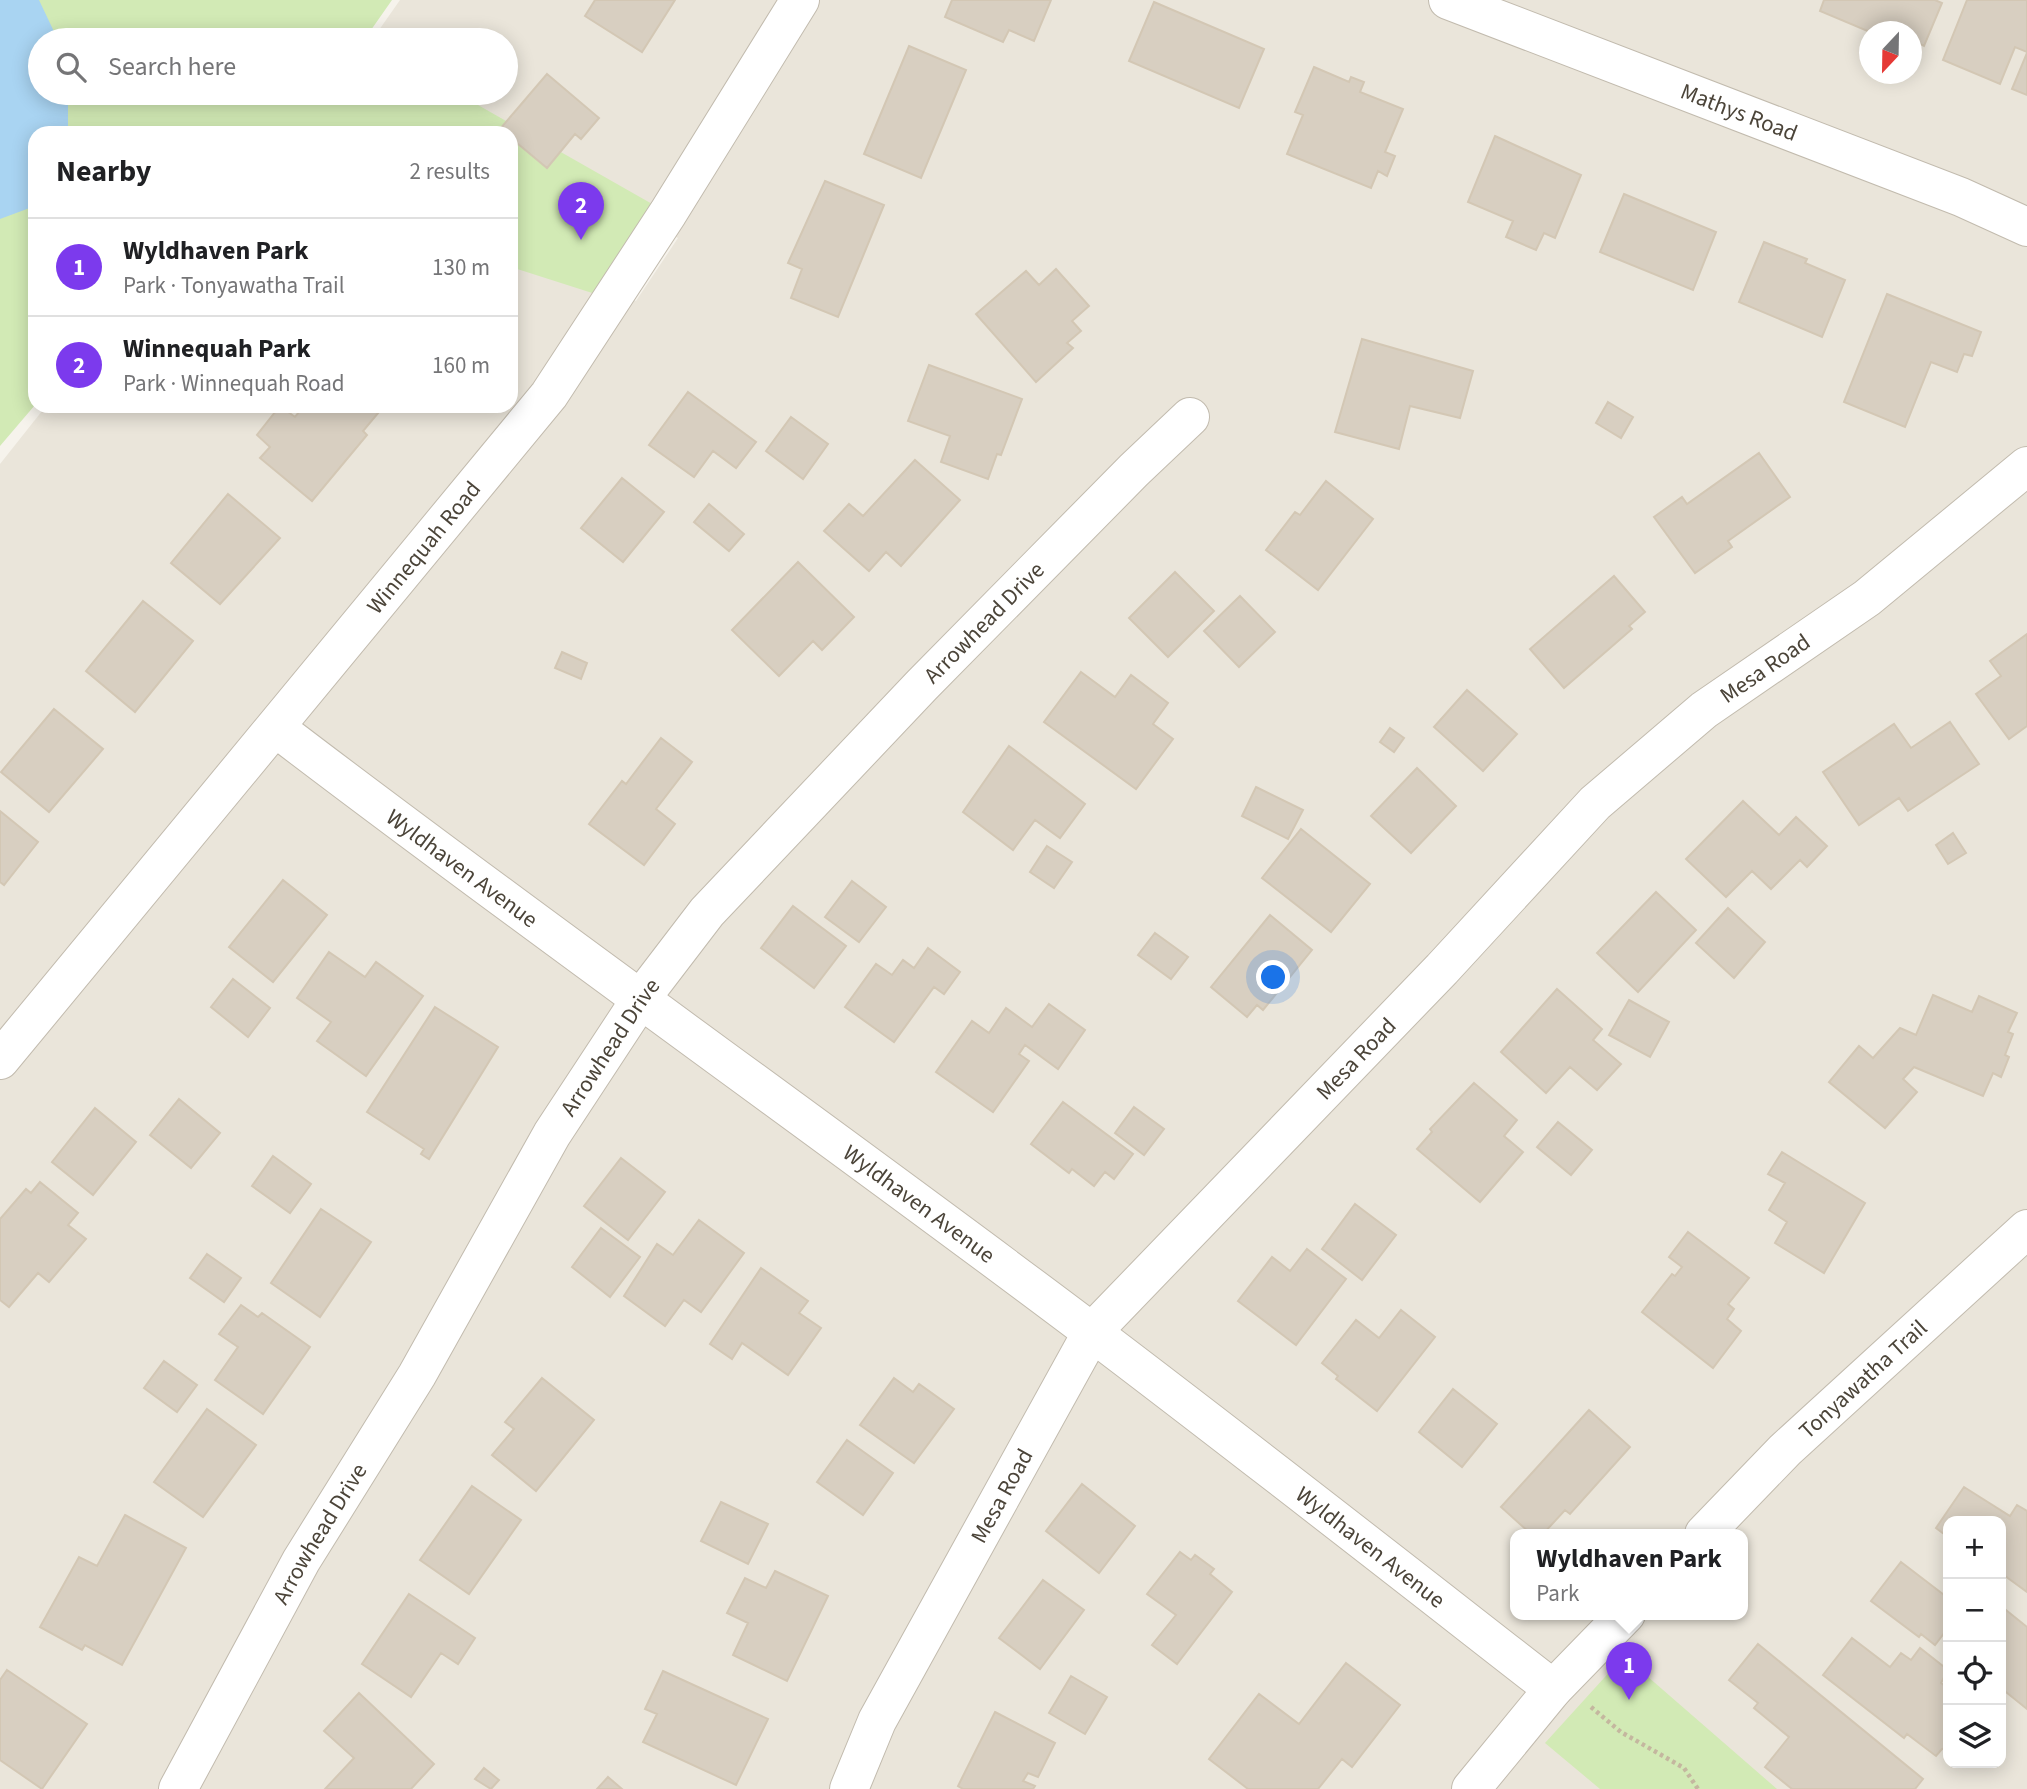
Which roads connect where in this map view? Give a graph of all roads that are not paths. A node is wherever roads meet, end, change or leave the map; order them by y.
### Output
1 (800, 0) edge
2 (1448, 0) edge
3 (2027, 228) edge
4 (1190, 418) dead end
5 (2026, 469) edge
6 (276, 728) junction
7 (642, 998) junction
8 (0, 1060) edge
9 (2027, 1229) edge
10 (1092, 1332) junction
11 (1709, 1529) edge
12 (1620, 1620) edge
13 (1557, 1685) junction
14 (178, 1789) edge
15 (849, 1789) edge
16 (1471, 1789) edge

1 - 6 street, Winnequah Road
2 - 3 street, Mathys Road
4 - 7 street, Arrowhead Drive
5 - 10 street, Mesa Road
6 - 7 street, Wyldhaven Avenue
6 - 8 street, Winnequah Road
7 - 10 street, Wyldhaven Avenue
7 - 14 street, Arrowhead Drive
9 - 11 street, Tonyawatha Trail
10 - 13 street, Wyldhaven Avenue
10 - 15 street, Mesa Road
12 - 13 street
13 - 16 street

